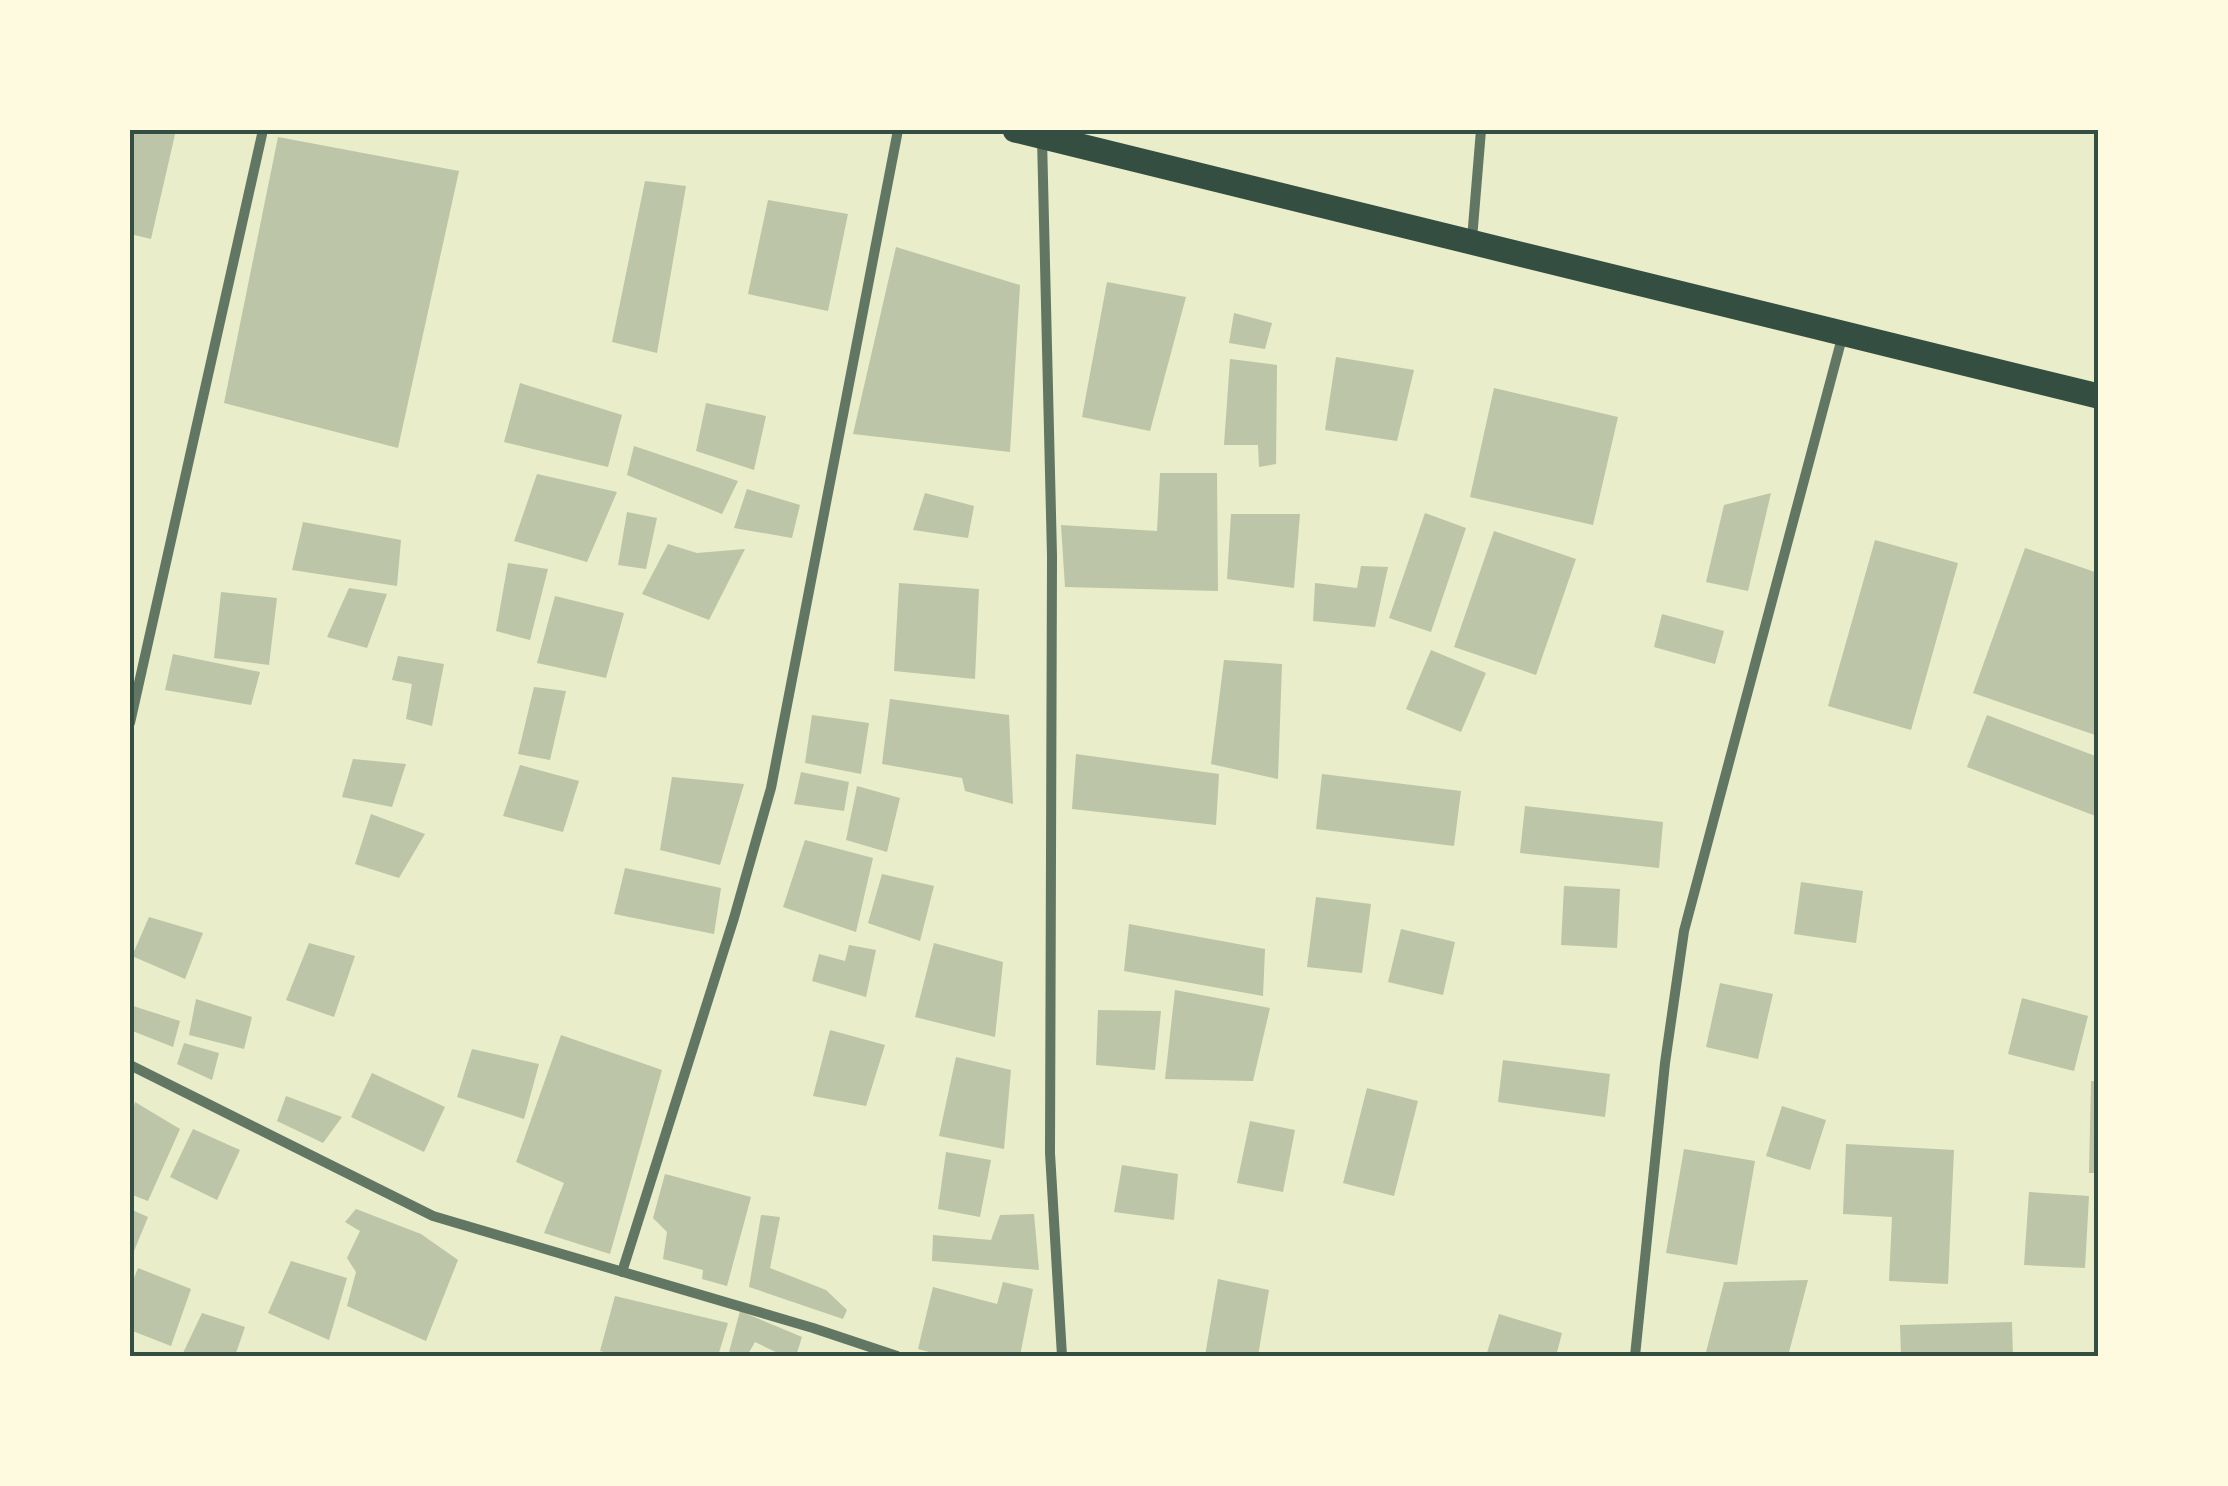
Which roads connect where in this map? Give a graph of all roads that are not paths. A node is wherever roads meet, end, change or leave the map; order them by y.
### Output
1 (264, 130) edge
2 (898, 130) edge
3 (1015, 130) edge
4 (1480, 130) edge
5 (1042, 133) edge
6 (1472, 240) junction
7 (1844, 334) junction
8 (2098, 396) edge
9 (130, 722) edge
10 (130, 1065) edge
11 (622, 1272) junction
12 (897, 1356) edge
13 (1062, 1356) edge
14 (1635, 1356) edge

1 - 9 street
2 - 11 street
3 - 5 main road
4 - 6 street
5 - 6 main road
5 - 13 street
6 - 7 main road
7 - 8 main road
7 - 14 street
10 - 11 street
11 - 12 street

